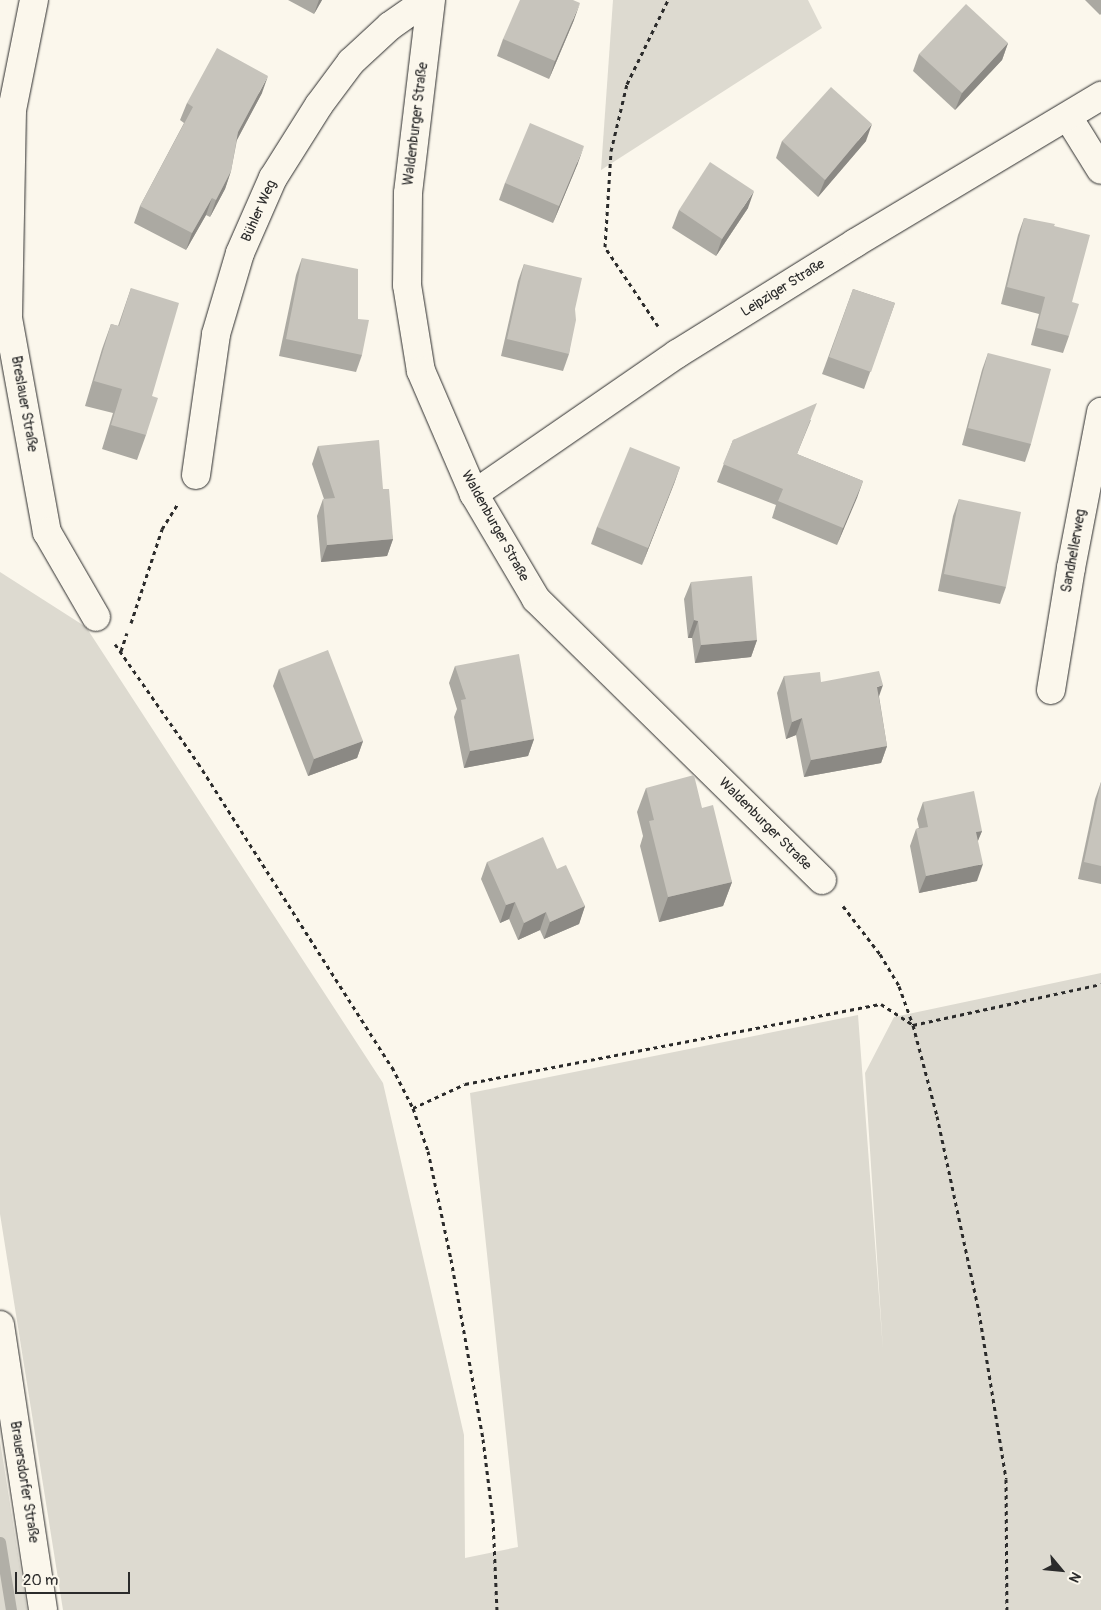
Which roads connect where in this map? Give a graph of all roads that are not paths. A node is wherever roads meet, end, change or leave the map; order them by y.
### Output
1 (34, 0) edge
2 (427, 0) edge
3 (431, 0) edge
4 (1101, 96) edge
5 (1068, 117) junction
6 (1101, 170) edge
7 (1101, 412) edge
8 (196, 475) road end
9 (474, 494) junction
10 (96, 617) road end
11 (1051, 690) dead end
12 (822, 880) road end
13 (0, 1325) edge
14 (43, 1610) edge

1 - 10 street, Breslauer Straße
2 - 8 street, Bühler Weg
3 - 9 street, Waldenburger Straße
4 - 5 street, Leipziger Straße
5 - 6 street
5 - 9 street, Leipziger Straße
7 - 11 street, Sandhellerweg
9 - 12 street, Waldenburger Straße
13 - 14 street, Brauersdorfer Straße

